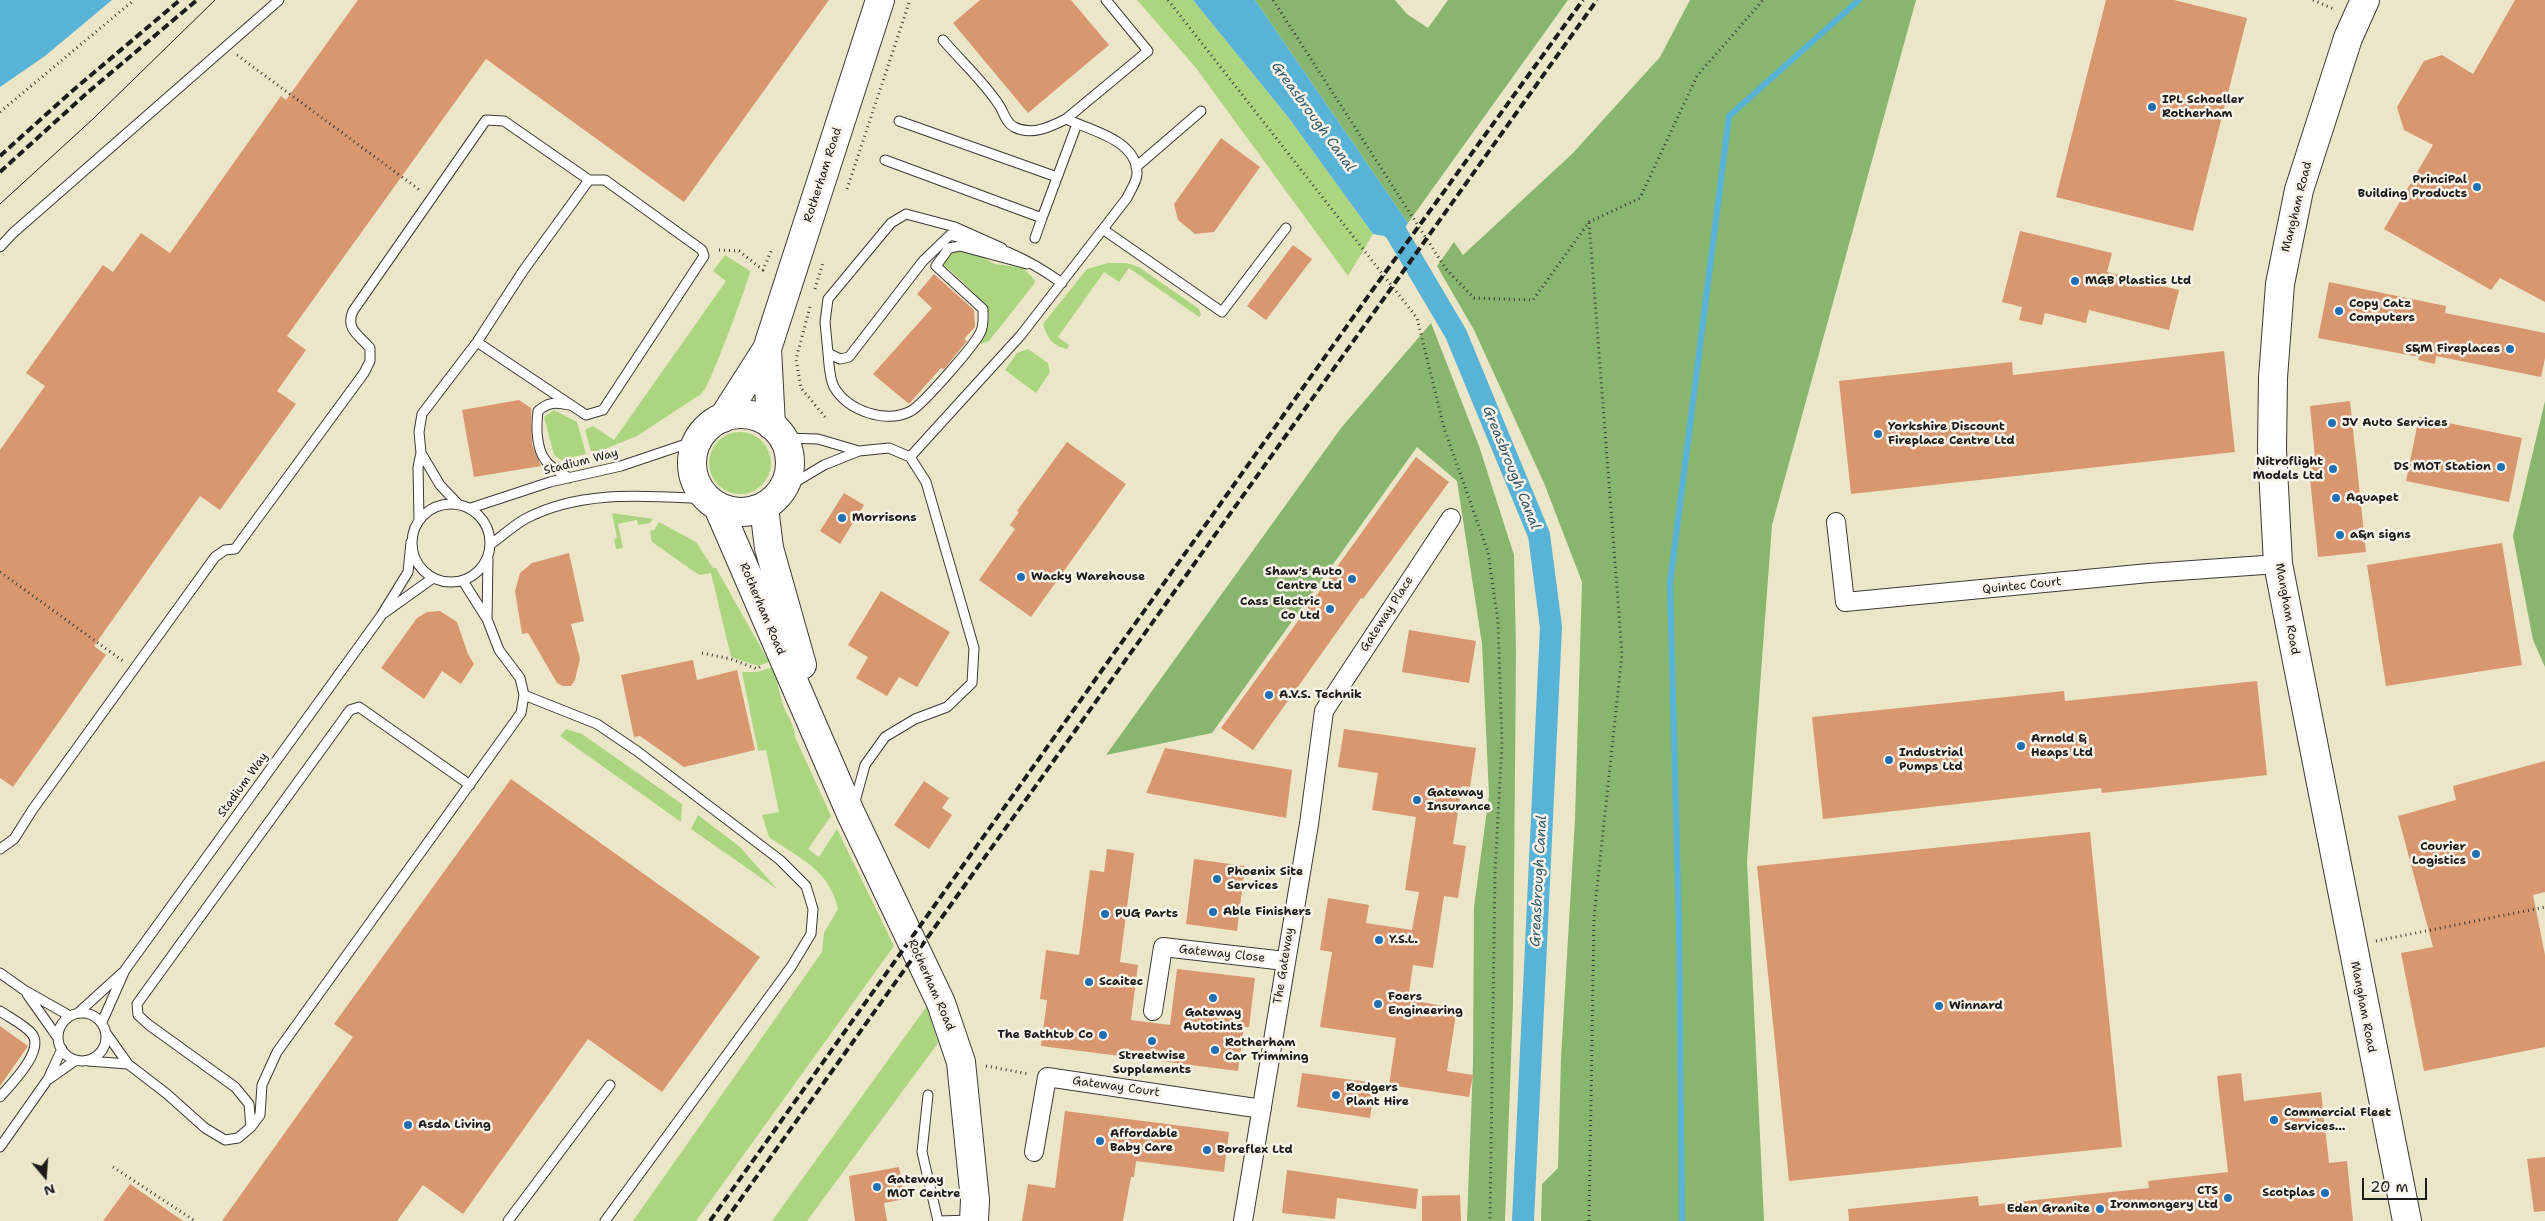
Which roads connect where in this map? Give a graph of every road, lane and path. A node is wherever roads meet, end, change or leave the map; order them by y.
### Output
1 (134, 0) edge
2 (279, 0) edge
3 (880, 0) edge
4 (910, 0) edge
5 (1106, 0) edge
6 (1168, 0) edge
7 (1273, 0) edge
8 (1763, 0) edge
9 (2365, 0) edge
10 (943, 40) dead end
11 (226, 46) junction
12 (1201, 111) dead end
13 (0, 112) edge
14 (1066, 119) junction
15 (899, 121) dead end
16 (1077, 124) junction
17 (885, 160) dead end
18 (1136, 167) junction
19 (1058, 177) junction
20 (589, 180) junction
21 (845, 194) dead end
22 (431, 198) junction
23 (1042, 218) junction
24 (1589, 222) junction
25 (1286, 228) dead end
26 (1104, 230) junction
27 (1035, 238) dead end
28 (774, 244) dead end
29 (0, 247) edge
30 (1002, 248) junction
31 (702, 250) junction
32 (825, 258) dead end
33 (1037, 266) junction
34 (1062, 283) junction
35 (814, 294) dead end
36 (811, 303) dead end
37 (477, 342) junction
38 (766, 349) junction
39 (828, 353) junction
40 (574, 406) junction
41 (825, 417) dead end
42 (723, 418) junction
43 (777, 432) junction
44 (698, 440) junction
45 (859, 451) junction
46 (421, 453) junction
47 (910, 457) junction
48 (569, 478) junction
49 (773, 498) junction
50 (457, 503) junction
51 (713, 503) junction
52 (471, 508) junction
53 (1451, 518) dead end
54 (419, 519) junction
55 (1836, 522) dead end
56 (411, 542) junction
57 (491, 544) junction
58 (488, 559) junction
59 (2278, 564) junction
60 (0, 572) edge
61 (433, 578) junction
62 (463, 581) junction
63 (381, 616) junction
64 (487, 619) junction
65 (702, 653) dead end
66 (784, 660) junction
67 (134, 669) junction
68 (524, 694) junction
69 (1324, 711) joint
70 (830, 766) junction
71 (470, 785) junction
72 (851, 814) junction
73 (0, 849) edge
74 (2545, 907) edge
75 (2351, 946) junction
76 (1285, 961) junction
77 (125, 970) junction
78 (0, 973) edge
79 (24, 990) junction
80 (0, 1011) edge
81 (1152, 1011) dead end
82 (74, 1015) junction
83 (102, 1022) junction
84 (106, 1033) junction
85 (58, 1038) junction
86 (62, 1050) junction
87 (76, 1060) junction
88 (86, 1061) junction
89 (961, 1062) junction
90 (128, 1064) junction
91 (1047, 1077) junction
92 (48, 1079) junction
93 (610, 1085) dead end
94 (928, 1095) dead end
95 (0, 1098) edge
96 (1262, 1109) junction
97 (251, 1127) junction
98 (0, 1147) edge
99 (1034, 1152) dead end
100 (113, 1168) dead end
101 (974, 1220) edge
102 (195, 1221) edge
103 (508, 1221) edge
104 (605, 1221) edge
105 (938, 1221) edge
106 (1242, 1221) edge
107 (1490, 1221) edge
108 (1589, 1221) edge
109 (2407, 1221) edge

1 - 13 path
2 - 11 lane
3 - 38 main road, Rotherham Road
4 - 21 path
5 - 14 lane
6 - 107 path
7 - 24 path
8 - 24 path
9 - 59 main road, Mangham Road
10 - 14 lane
11 - 22 path
11 - 29 lane
12 - 18 lane
14 - 16 lane
15 - 19 lane
16 - 18 lane
16 - 19 lane
17 - 23 lane
18 - 26 lane
19 - 23 lane
20 - 22 lane
20 - 31 lane
20 - 37 lane
22 - 67 lane
23 - 27 lane
24 - 108 path
25 - 26 lane
26 - 34 lane
28 - 31 path
30 - 33 lane
30 - 39 lane
30 - 39 lane
31 - 40 lane
32 - 35 path
33 - 34 lane
33 - 39 lane
34 - 47 lane
36 - 41 path
37 - 40 lane
37 - 46 lane
38 - 42 main road, Rotherham Road
38 - 43 main road, Rotherham Road
40 - 48 lane
42 - 43 main road
42 - 44 main road, Rotherham Road
43 - 45 lane
43 - 49 main road, Rotherham Road
44 - 48 lane, Stadium Way
44 - 51 main road, Rotherham Road
45 - 47 lane
45 - 49 lane
46 - 50 lane
46 - 54 lane
47 - 72 lane
48 - 52 lane, Stadium Way
49 - 51 main road
49 - 70 main road, Rotherham Road
50 - 52 lane
50 - 54 lane
51 - 57 lane
51 - 66 main road, Rotherham Road
52 - 57 lane
53 - 69 street, Gateway Place
54 - 56 lane
55 - 59 street, Quintec Court
56 - 61 lane
56 - 63 lane, Stadium Way
57 - 58 lane
58 - 62 lane
58 - 64 lane
59 - 75 main road, Mangham Road
60 - 67 path
61 - 62 lane
61 - 63 lane, Stadium Way
62 - 64 lane
63 - 77 lane, Stadium Way
64 - 68 lane
65 - 66 path
66 - 70 main road, Rotherham Road
67 - 73 lane
68 - 71 lane
68 - 104 lane
69 - 76 street, The Gateway
70 - 72 main road, Rotherham Road
71 - 97 lane
71 - 97 lane
72 - 89 main road, Rotherham Road
74 - 75 path
75 - 109 main road, Mangham Road
76 - 81 street, Gateway Close
76 - 96 street, The Gateway
77 - 82 lane, Stadium Way
77 - 83 lane, Stadium Way
78 - 79 lane
79 - 82 lane
79 - 85 lane
80 - 95 lane
82 - 83 lane
82 - 85 lane
83 - 84 lane
84 - 88 lane
84 - 90 lane
85 - 86 lane
86 - 87 lane
86 - 92 lane
87 - 88 lane
87 - 92 lane
88 - 90 lane
89 - 91 path
89 - 101 main road, Rotherham Road
90 - 97 lane
91 - 96 street, Gateway Court
91 - 99 street
92 - 98 lane
93 - 103 lane
94 - 105 lane
96 - 106 street, The Gateway
100 - 102 path
101 - 105 lane

